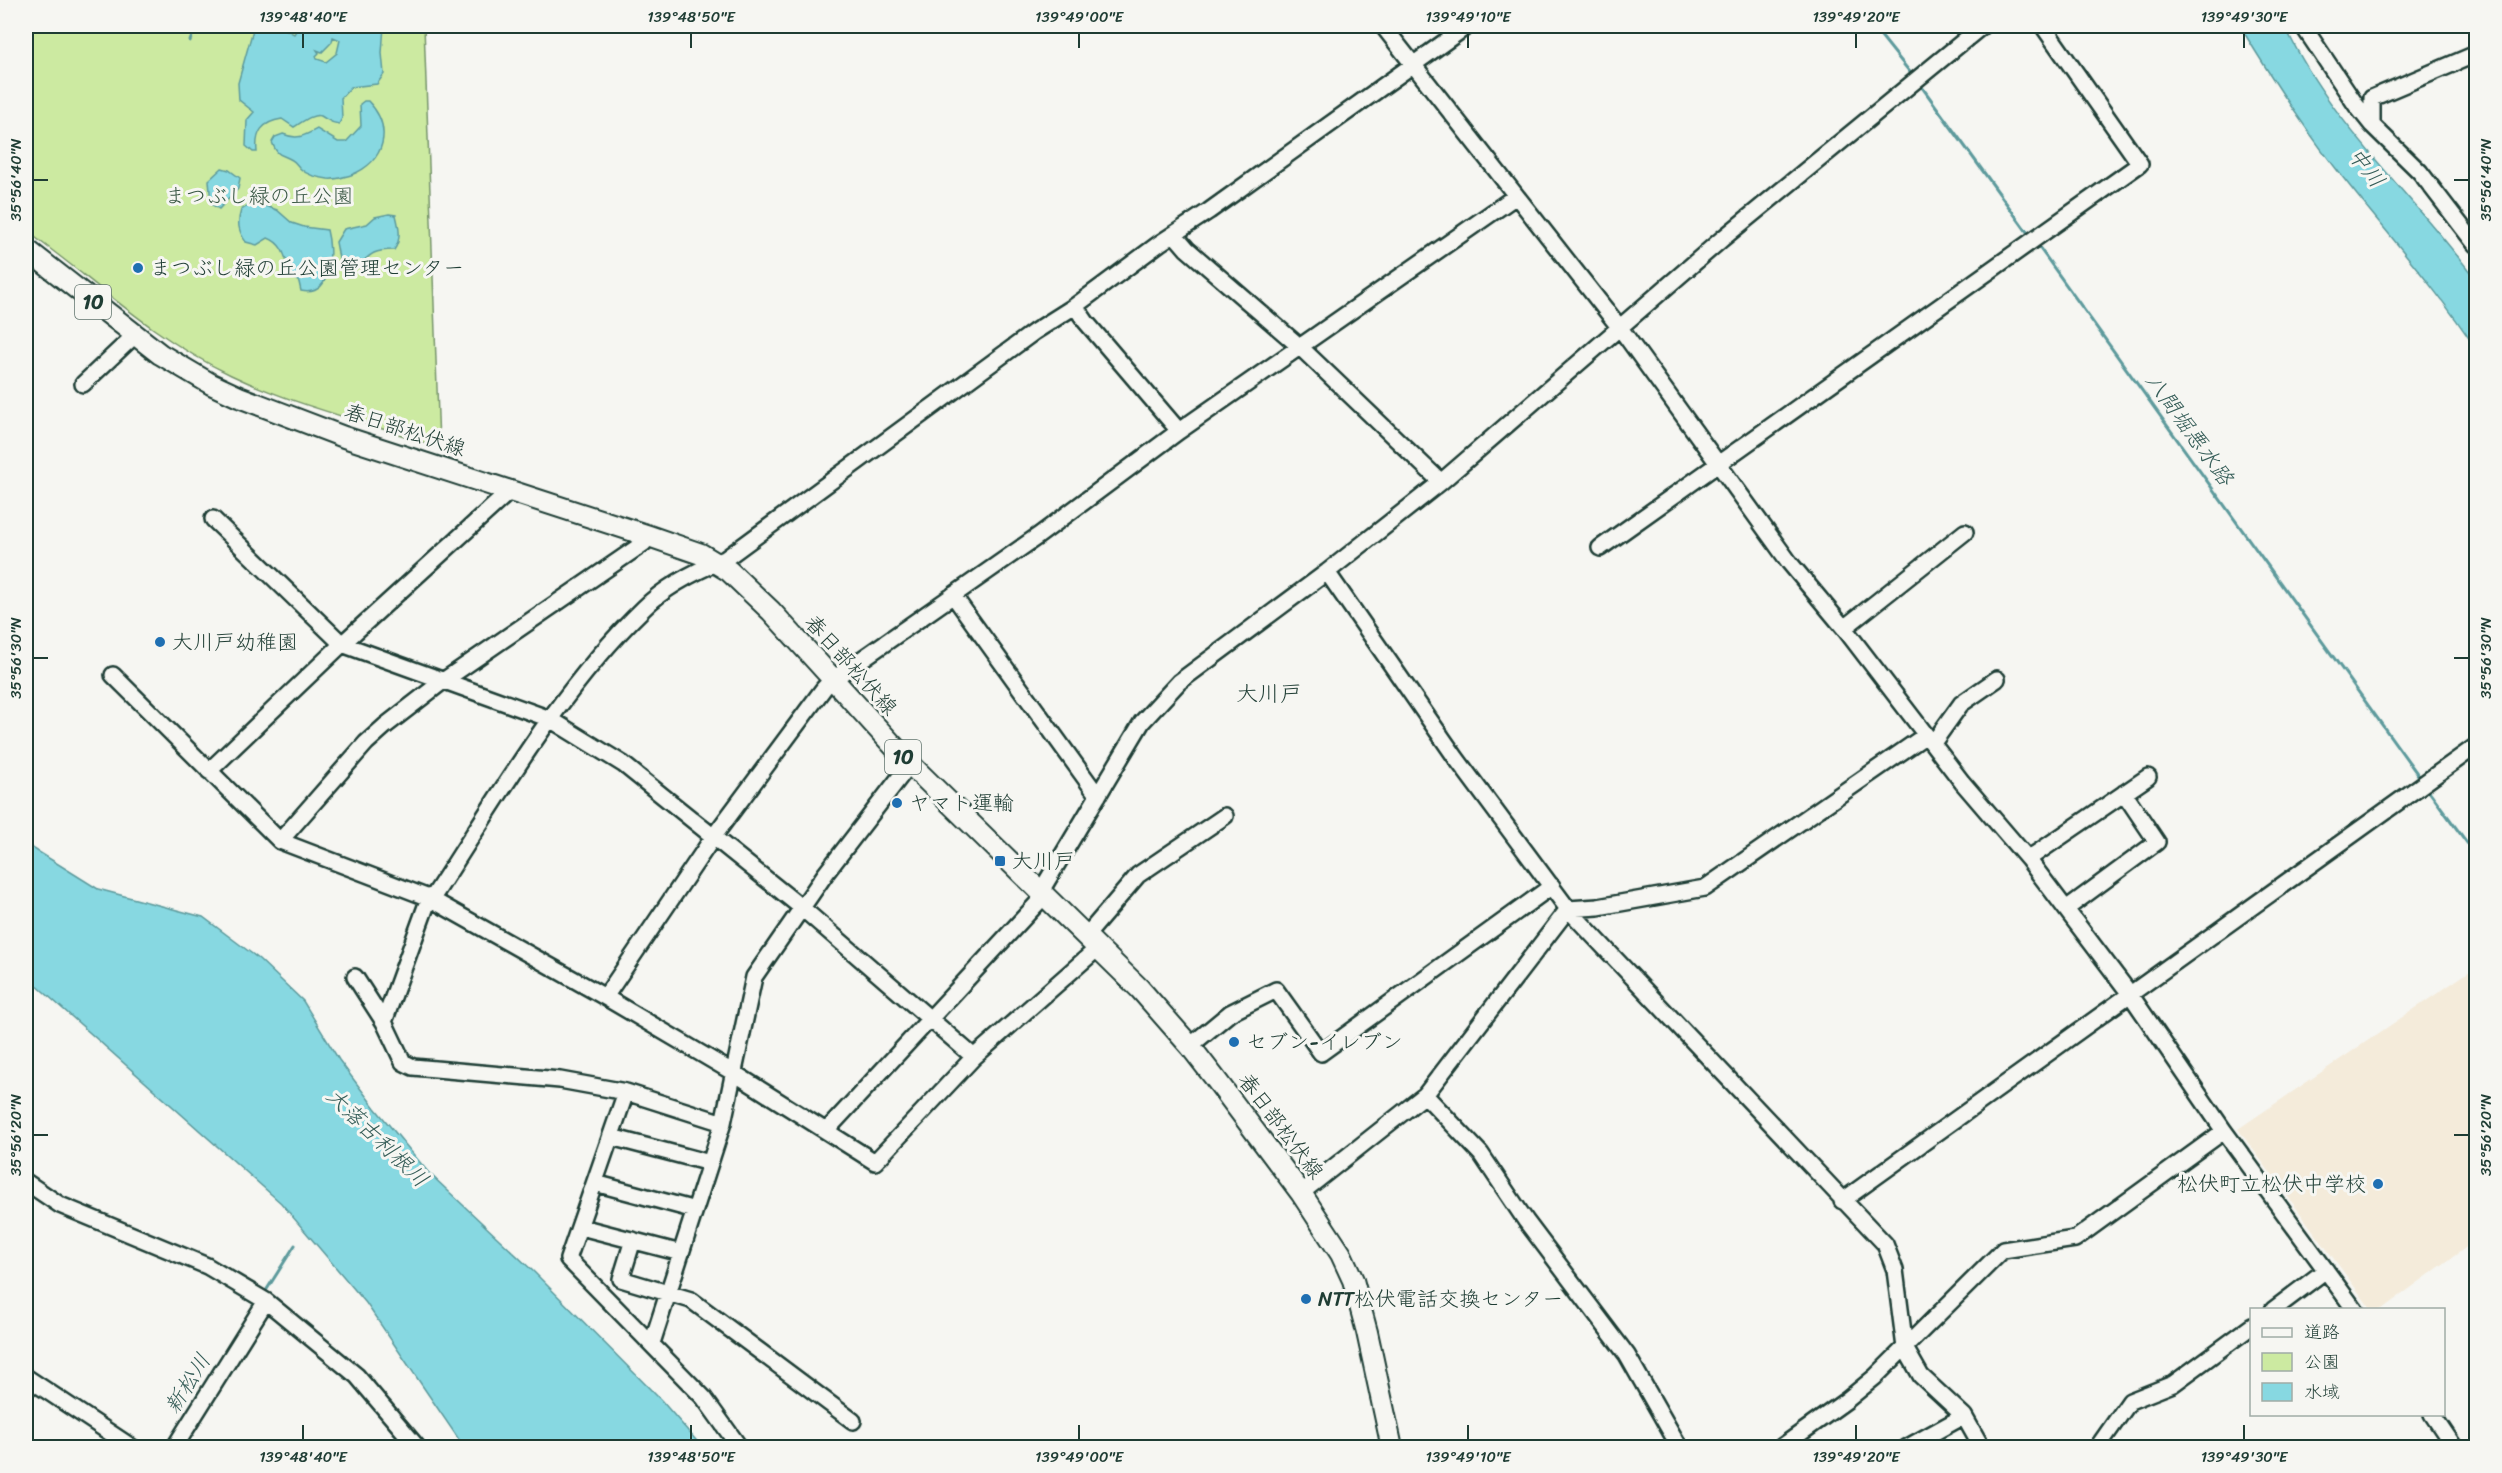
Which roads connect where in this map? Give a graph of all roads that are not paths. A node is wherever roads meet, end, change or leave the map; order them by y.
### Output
1 (1383, 26) edge
2 (1467, 26) edge
3 (1982, 26) edge
4 (2043, 26) edge
5 (2303, 26) edge
6 (2476, 54) edge
7 (1413, 63) junction
8 (2372, 125) junction
9 (1516, 196) junction
10 (1175, 235) junction
11 (2476, 245) edge
12 (26, 249) edge
13 (1075, 306) junction
14 (1620, 328) junction
15 (135, 335) junction
16 (1299, 346) junction
17 (83, 384) dead end
18 (1179, 431) junction
19 (1718, 463) junction
20 (1441, 482) junction
21 (511, 490) junction
22 (213, 519) dead end
23 (1965, 532) dead end
24 (649, 536) junction
25 (1600, 548) dead end
26 (716, 562) junction
27 (1327, 572) junction
28 (953, 596) junction
29 (1844, 628) junction
30 (342, 644) junction
31 (113, 675) dead end
32 (1997, 679) dead end
33 (832, 680) junction
34 (443, 681) junction
35 (550, 719) junction
36 (1929, 739) junction
37 (2476, 746) edge
38 (910, 764) junction
39 (208, 771) junction
40 (2148, 777) dead end
41 (2124, 793) junction
42 (1098, 796) junction
43 (1225, 816) dead end
44 (714, 836) junction
45 (280, 841) junction
46 (2028, 859) junction
47 (1552, 886) junction
48 (1043, 893) junction
49 (429, 898) junction
50 (802, 908) junction
51 (1568, 909) junction
52 (2066, 909) junction
53 (1093, 941) junction
54 (355, 976) dead end
55 (2130, 994) junction
56 (605, 997) junction
57 (930, 1019) junction
58 (384, 1022) junction
59 (1190, 1046) junction
60 (974, 1057) junction
61 (734, 1073) junction
62 (626, 1092) junction
63 (1425, 1095) junction
64 (723, 1124) junction
65 (826, 1131) junction
66 (2224, 1131) junction
67 (611, 1137) junction
68 (710, 1163) junction
69 (26, 1182) edge
70 (595, 1183) junction
71 (1301, 1192) junction
72 (1842, 1201) junction
73 (695, 1210) junction
74 (581, 1227) junction
75 (633, 1240) junction
76 (681, 1253) junction
77 (2326, 1270) junction
78 (669, 1292) junction
79 (266, 1300) junction
80 (2276, 1308) edge
81 (2354, 1308) edge
82 (2250, 1327) edge
83 (652, 1344) junction
84 (1905, 1348) junction
85 (26, 1377) edge
86 (1964, 1416) junction
87 (2433, 1416) edge
88 (853, 1421) dead end
89 (133, 1448) edge
90 (174, 1448) edge
91 (418, 1448) edge
92 (740, 1448) edge
93 (1392, 1448) edge
94 (1680, 1448) edge
95 (1780, 1448) edge
96 (1906, 1448) edge
97 (1982, 1448) edge
98 (2097, 1448) edge
99 (2455, 1448) edge

1 - 7 street
2 - 7 street
3 - 14 street
4 - 19 street
5 - 8 street
6 - 8 street
7 - 9 street
7 - 10 street
8 - 11 street
9 - 14 street
9 - 16 street
10 - 13 street
10 - 16 street
12 - 15 main road, 春日部松伏線 / 10
13 - 18 street
13 - 26 street
14 - 19 street
14 - 20 street
15 - 17 street
15 - 21 main road, 春日部松伏線 / 10
16 - 18 street
16 - 20 street
18 - 28 street
19 - 25 street
19 - 29 street
20 - 27 street
21 - 24 main road, 春日部松伏線 / 10
21 - 30 street
22 - 30 street
23 - 29 street
24 - 26 main road, 春日部松伏線 / 10
24 - 34 street
26 - 33 main road, 春日部松伏線 / 10
26 - 35 street
27 - 42 street
27 - 47 street
28 - 33 street
28 - 42 street
29 - 36 street
30 - 34 street
30 - 39 street
31 - 39 street
32 - 36 street
33 - 38 main road, 春日部松伏線 / 10
33 - 44 street
34 - 35 street
34 - 45 street
35 - 44 street
35 - 49 street
36 - 46 street
36 - 51 street
37 - 55 street
38 - 48 main road, 春日部松伏線 / 10
38 - 50 street
39 - 45 street
40 - 41 street
41 - 46 street
41 - 52 street
42 - 48 street
43 - 53 street
44 - 50 street
44 - 56 street
45 - 49 street
46 - 52 street
47 - 51 street
47 - 59 street
48 - 53 main road, 春日部松伏線 / 10
48 - 57 street
49 - 56 street
49 - 58 street
50 - 57 street
50 - 61 street
51 - 63 street
51 - 72 street
52 - 55 street
53 - 59 main road, 春日部松伏線 / 10
53 - 60 street
54 - 58 street
55 - 66 street
55 - 72 street
56 - 61 street
57 - 60 street
57 - 65 street
58 - 62 street
59 - 71 main road, 春日部松伏線 / 10
60 - 65 street
61 - 64 street
61 - 65 street
62 - 64 street
62 - 67 street
63 - 71 street
63 - 94 street
64 - 68 street
66 - 77 street
66 - 84 street
67 - 68 street
67 - 70 street
68 - 73 street
69 - 79 street
70 - 73 street
70 - 74 street
71 - 93 main road, 春日部松伏線 / 10
72 - 84 street
73 - 76 street
74 - 75 street
74 - 83 street
75 - 76 street
75 - 78 street
76 - 78 street
77 - 80 street
77 - 81 street
78 - 83 street
78 - 88 street
79 - 90 street
79 - 91 street
82 - 98 street
83 - 92 street
84 - 86 street
84 - 95 street
85 - 89 street
86 - 96 street
86 - 97 street
87 - 99 street

